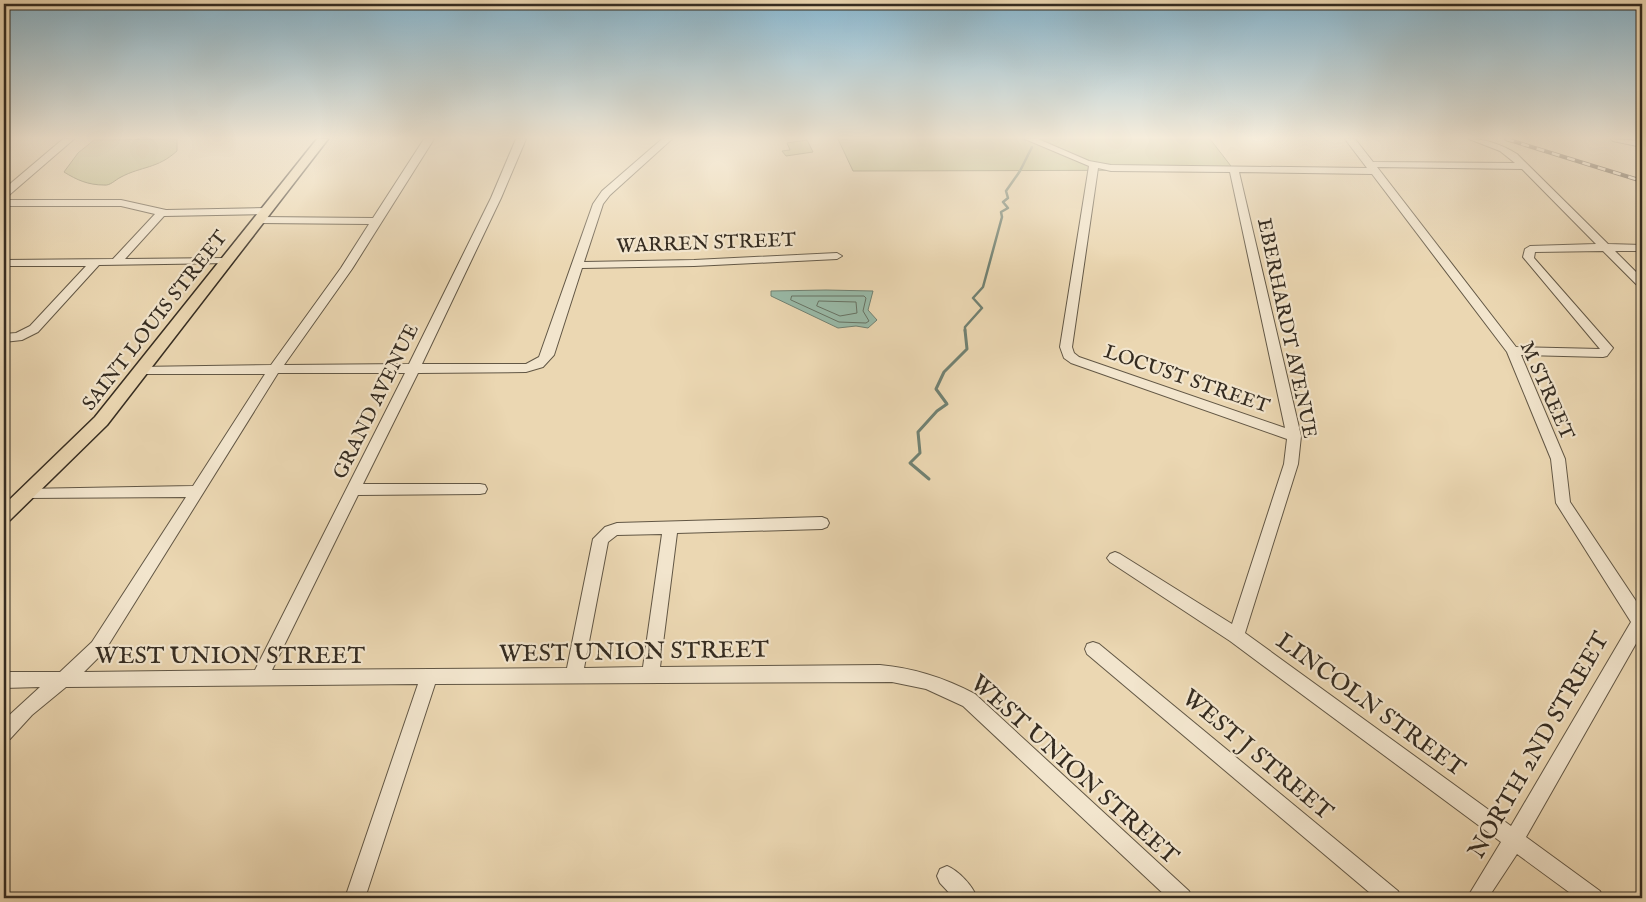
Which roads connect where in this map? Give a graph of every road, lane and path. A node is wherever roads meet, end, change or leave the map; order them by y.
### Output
1 (19, 181) edge
2 (289, 181) edge
3 (401, 181) edge
4 (503, 181) edge
5 (620, 181) edge
6 (1092, 181) edge
7 (1237, 181) edge
8 (1382, 181) edge
9 (1540, 181) edge
10 (4, 194) edge
11 (4, 203) edge
12 (162, 212) junction
13 (262, 215) junction
14 (377, 220) junction
15 (1606, 247) junction
16 (1642, 248) edge
17 (837, 256) dead end
18 (226, 261) junction
19 (4, 263) edge
20 (95, 263) junction
21 (115, 263) junction
22 (577, 265) junction
23 (1642, 284) edge
24 (4, 338) edge
25 (1513, 351) junction
26 (274, 369) junction
27 (413, 369) junction
28 (141, 370) junction
29 (1294, 436) junction
30 (480, 489) dead end
31 (353, 490) junction
32 (197, 491) junction
33 (27, 493) junction
34 (4, 515) edge
35 (822, 523) dead end
36 (671, 526) junction
37 (1115, 558) dead end
38 (1641, 622) edge
39 (1236, 636) junction
40 (1092, 648) dead end
41 (650, 675) junction
42 (574, 676) junction
43 (429, 677) junction
44 (260, 678) junction
45 (4, 680) edge
46 (62, 680) junction
47 (4, 733) edge
48 (1514, 840) junction
49 (947, 876) dead end
50 (355, 898) edge
51 (967, 898) edge
52 (1182, 898) edge
53 (1391, 898) edge
54 (1477, 898) edge
55 (1593, 898) edge

1 - 10 street
2 - 13 main road, SAINT LOUIS STREET
3 - 14 street
4 - 27 street, GRAND AVENUE
5 - 22 street
6 - 29 street, LOCUST STREET
7 - 29 street, EBERHARDT AVENUE
8 - 25 street, M STREET
9 - 15 street
11 - 12 street
12 - 13 street
12 - 21 street
13 - 14 street
13 - 18 main road, SAINT LOUIS STREET
14 - 26 street
15 - 16 street
15 - 23 street
15 - 25 street
17 - 22 street, WARREN STREET
18 - 21 street
18 - 28 main road, SAINT LOUIS STREET
19 - 20 street
20 - 21 street
20 - 24 street
22 - 27 street
25 - 38 street, M STREET
26 - 27 street
26 - 28 street
26 - 32 street
27 - 31 street, GRAND AVENUE
28 - 33 main road, SAINT LOUIS STREET
29 - 39 street, EBERHARDT AVENUE
30 - 31 street
31 - 44 street, GRAND AVENUE
32 - 33 street
32 - 46 street
33 - 34 main road, SAINT LOUIS STREET
35 - 36 street
36 - 41 street
36 - 42 street
37 - 39 street, LINCOLN STREET
38 - 48 street, NORTH 2ND STREET
39 - 48 street, LINCOLN STREET
40 - 53 street, WEST J STREET
41 - 42 street, WEST UNION STREET
41 - 52 street, WEST UNION STREET
42 - 43 street, WEST UNION STREET
43 - 44 street, WEST UNION STREET
43 - 50 street
44 - 46 street, WEST UNION STREET
45 - 46 street, WEST UNION STREET
46 - 47 street
48 - 54 street, NORTH 2ND STREET
48 - 55 street, LINCOLN STREET
49 - 51 street

